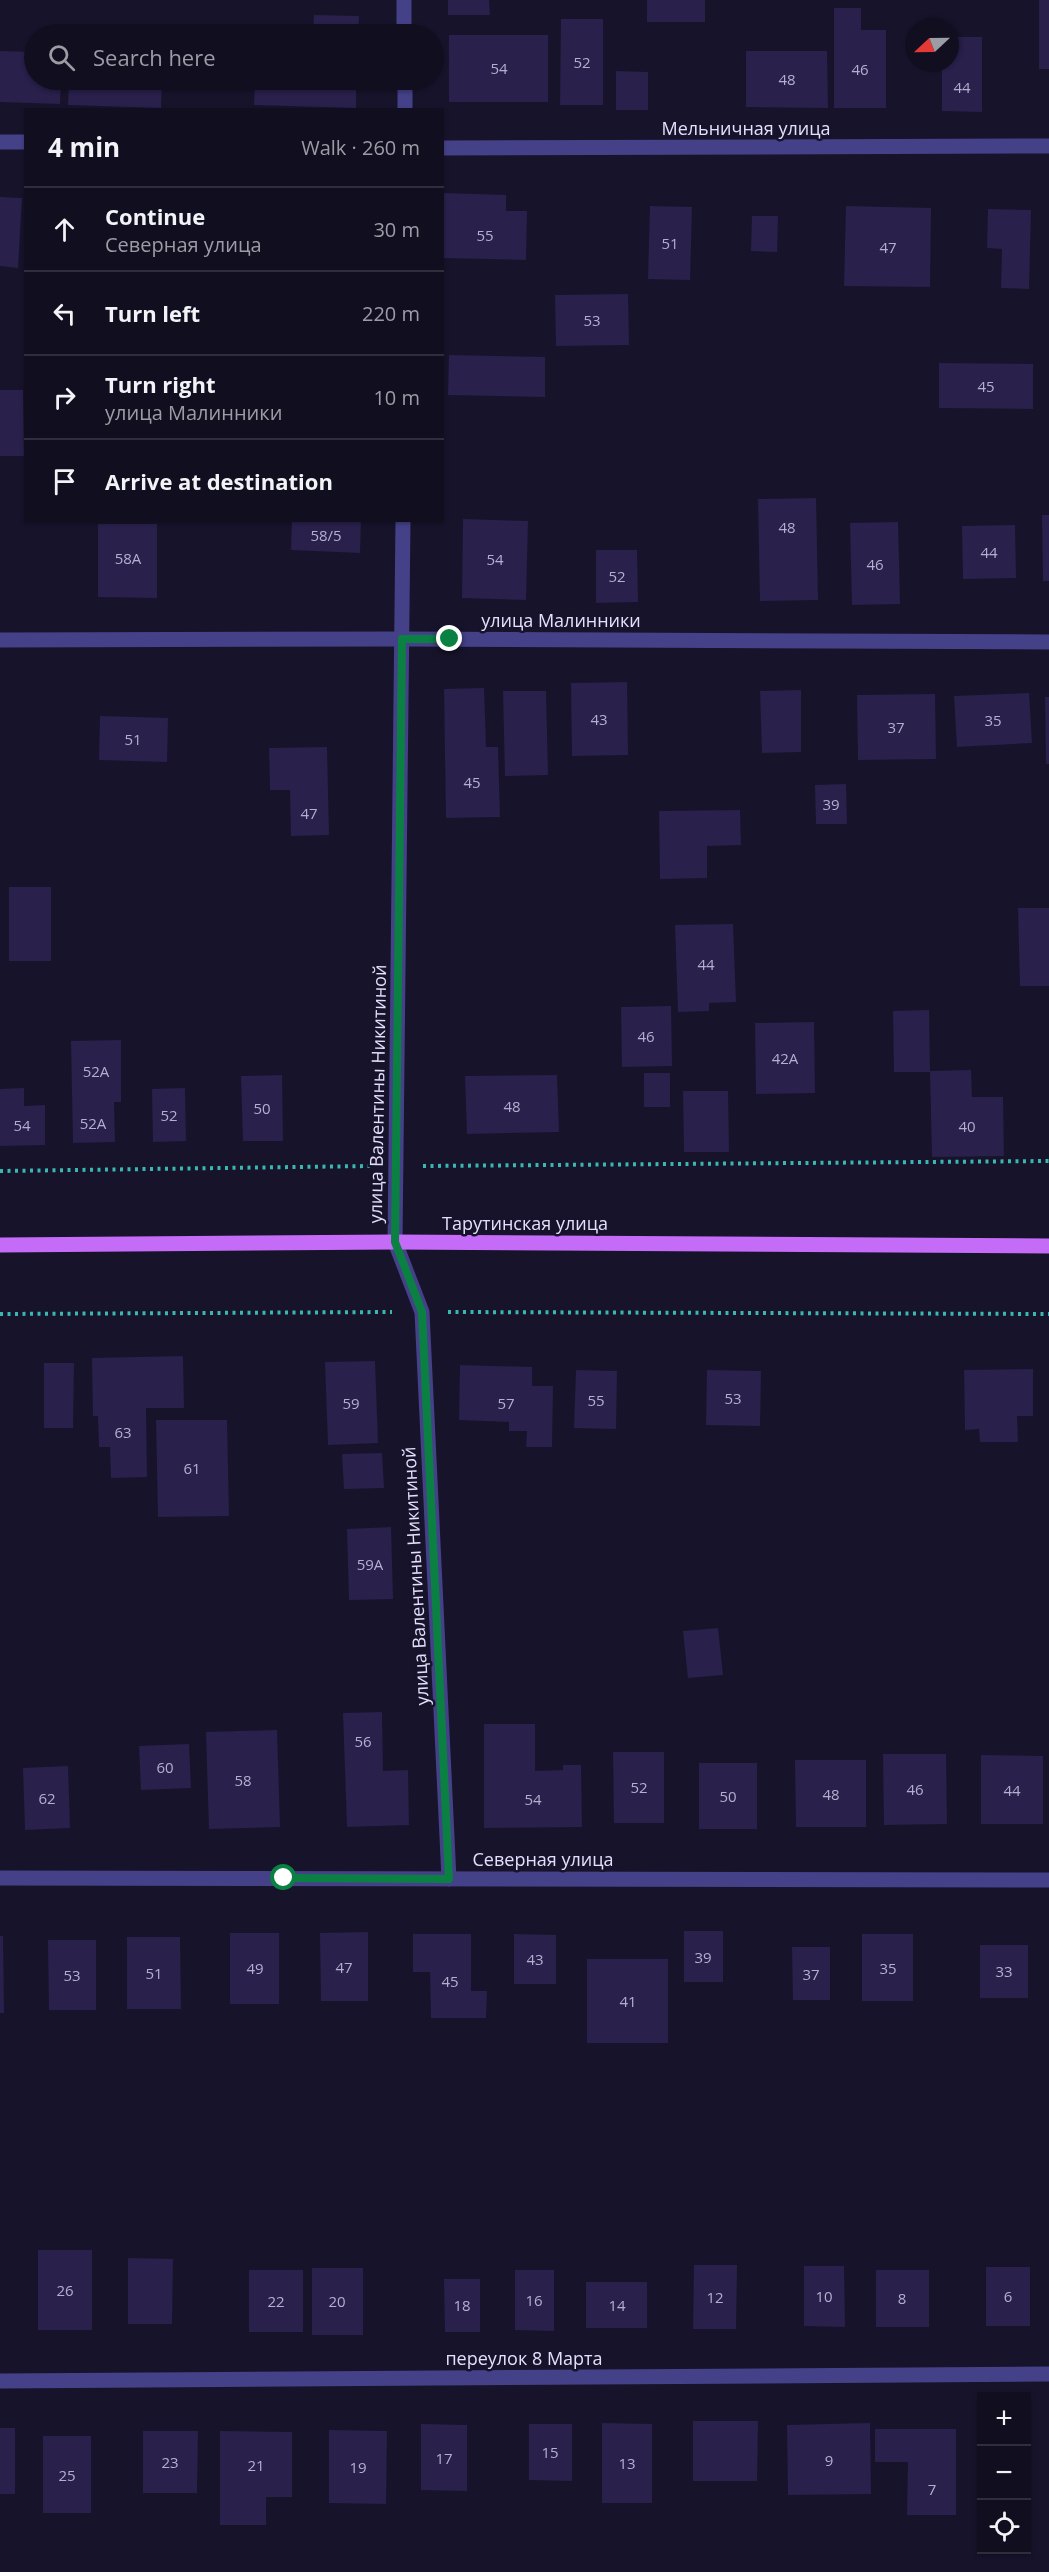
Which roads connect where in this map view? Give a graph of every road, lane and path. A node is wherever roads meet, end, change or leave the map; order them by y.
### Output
1 (404, 0) edge
2 (405, 24) edge
3 (405, 90) edge
4 (405, 108) edge
5 (0, 142) edge
6 (24, 142) edge
7 (1049, 147) edge
8 (444, 148) edge
9 (403, 522) edge
10 (402, 639) junction
11 (0, 640) edge
12 (1049, 642) edge
13 (1049, 1161) edge
14 (396, 1166) junction
15 (0, 1171) edge
16 (395, 1242) junction
17 (0, 1245) edge
18 (1049, 1246) edge
19 (422, 1312) junction
20 (0, 1314) edge
21 (1049, 1314) edge
22 (0, 1878) edge
23 (449, 1879) junction
24 (1049, 1880) edge
25 (1049, 2374) edge
26 (0, 2381) edge

1 - 2 street
3 - 4 street
5 - 6 street
7 - 8 street, Мельничная улица
9 - 10 street, улица Валентины Никитиной
10 - 11 street, улица Малинники
10 - 12 street, улица Малинники
10 - 14 street, улица Валентины Никитиной
13 - 14 path
14 - 15 path
14 - 16 street, улица Валентины Никитиной
16 - 17 main road, Тарутинская улица
16 - 18 main road, Тарутинская улица
16 - 19 street, улица Валентины Никитиной
19 - 20 path
19 - 21 path
19 - 23 street, улица Валентины Никитиной
22 - 23 street, Северная улица
23 - 24 street, Северная улица
25 - 26 street, переулок 8 Марта

